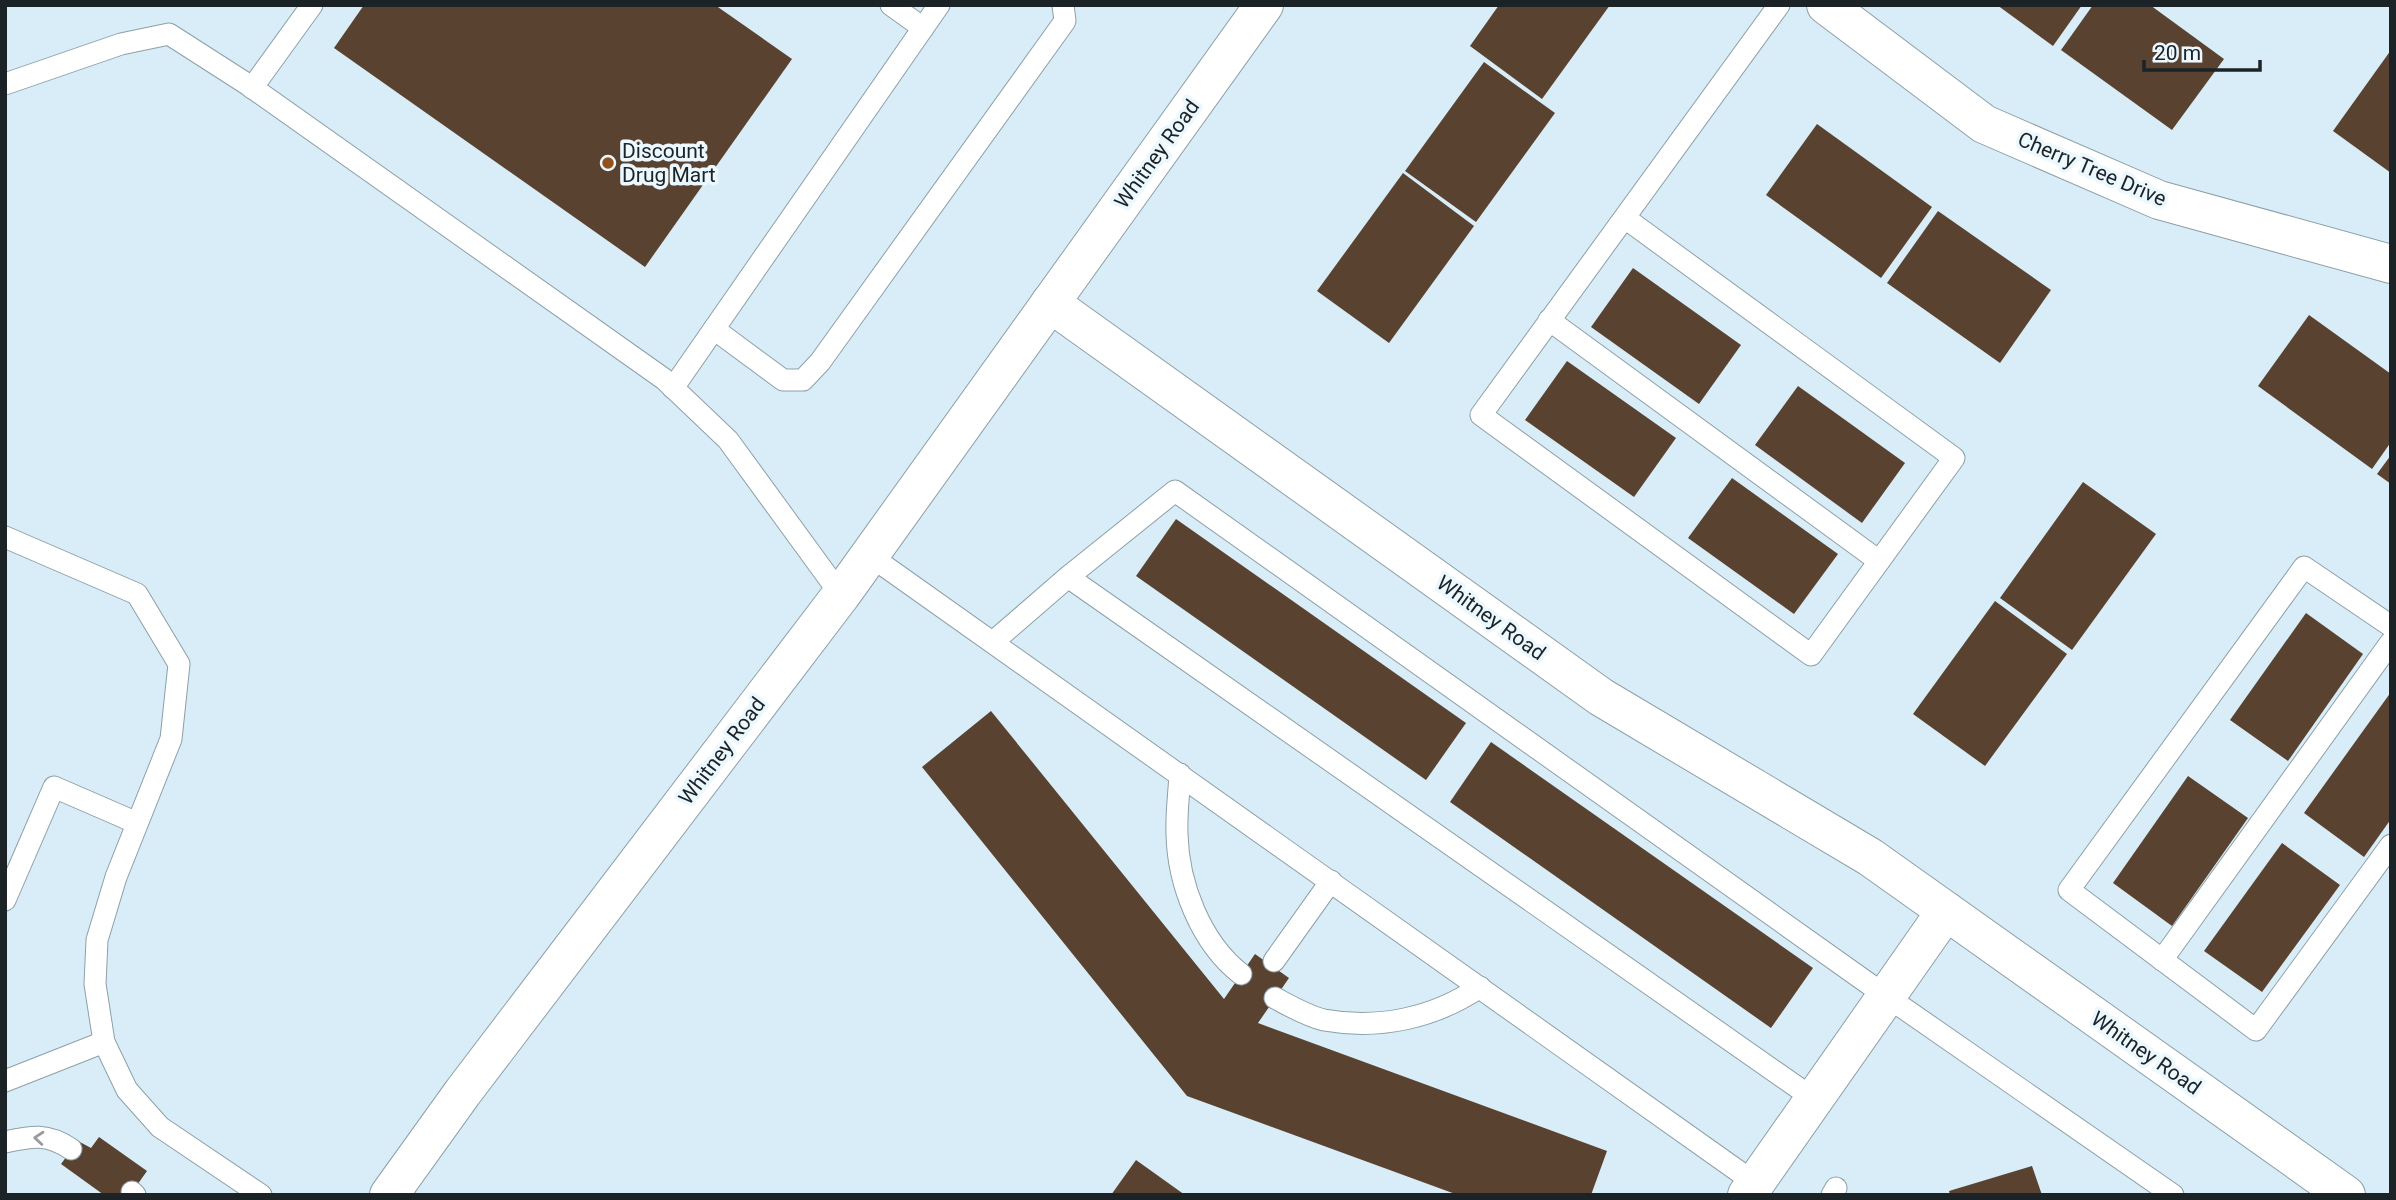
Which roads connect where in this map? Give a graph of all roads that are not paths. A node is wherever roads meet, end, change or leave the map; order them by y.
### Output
1 (312, 5) edge
2 (891, 5) edge
3 (939, 5) edge
4 (1063, 5) edge
5 (1779, 5) edge
6 (1826, 5) edge
7 (1255, 8) edge
8 (923, 28) junction
9 (5, 84) edge
10 (252, 88) junction
11 (1625, 218) junction
12 (2391, 264) edge
13 (1050, 303) junction
14 (1549, 320) junction
15 (714, 329) junction
16 (673, 388) junction
17 (5, 537) edge
18 (869, 555) junction
19 (1880, 561) junction
20 (1068, 577) junction
21 (841, 594) junction
22 (2391, 626) edge
23 (993, 642) junction
24 (2391, 642) edge
25 (1180, 774) junction
26 (137, 823) junction
27 (2391, 845) edge
28 (1331, 881) junction
29 (5, 900) edge
30 (1946, 911) junction
31 (2162, 960) junction
32 (1274, 961) dead end
33 (1241, 974) dead end
34 (1480, 987) junction
35 (1886, 996) junction
36 (1275, 998) dead end
37 (104, 1042) junction
38 (5, 1081) edge
39 (1814, 1099) junction
40 (5, 1142) edge
41 (71, 1149) dead end
42 (1751, 1189) edge
43 (261, 1195) edge
44 (389, 1195) edge
45 (2173, 1195) edge
46 (2346, 1195) edge

1 - 10 lane
2 - 8 lane
3 - 8 lane
4 - 15 lane
5 - 11 lane
6 - 12 street, Cherry Tree Drive
7 - 13 street, Whitney Road
8 - 15 lane
9 - 10 lane
10 - 16 lane
11 - 14 lane
11 - 19 lane
13 - 18 street, Whitney Road
13 - 30 street, Whitney Road
14 - 19 lane
14 - 19 lane
15 - 16 lane
16 - 21 lane
17 - 26 lane
18 - 21 street, Whitney Road
18 - 23 lane
20 - 23 lane
20 - 35 lane
20 - 39 lane
21 - 44 street, Whitney Road
22 - 31 lane
23 - 25 lane
24 - 31 lane
25 - 28 lane
25 - 33 lane
26 - 29 lane
26 - 37 lane
27 - 31 lane
28 - 32 lane
28 - 34 lane
30 - 35 street
30 - 46 street, Whitney Road
34 - 36 lane
34 - 42 lane
35 - 39 street
35 - 45 lane
37 - 38 lane
37 - 43 lane
39 - 42 street
41 -> 40 lane

